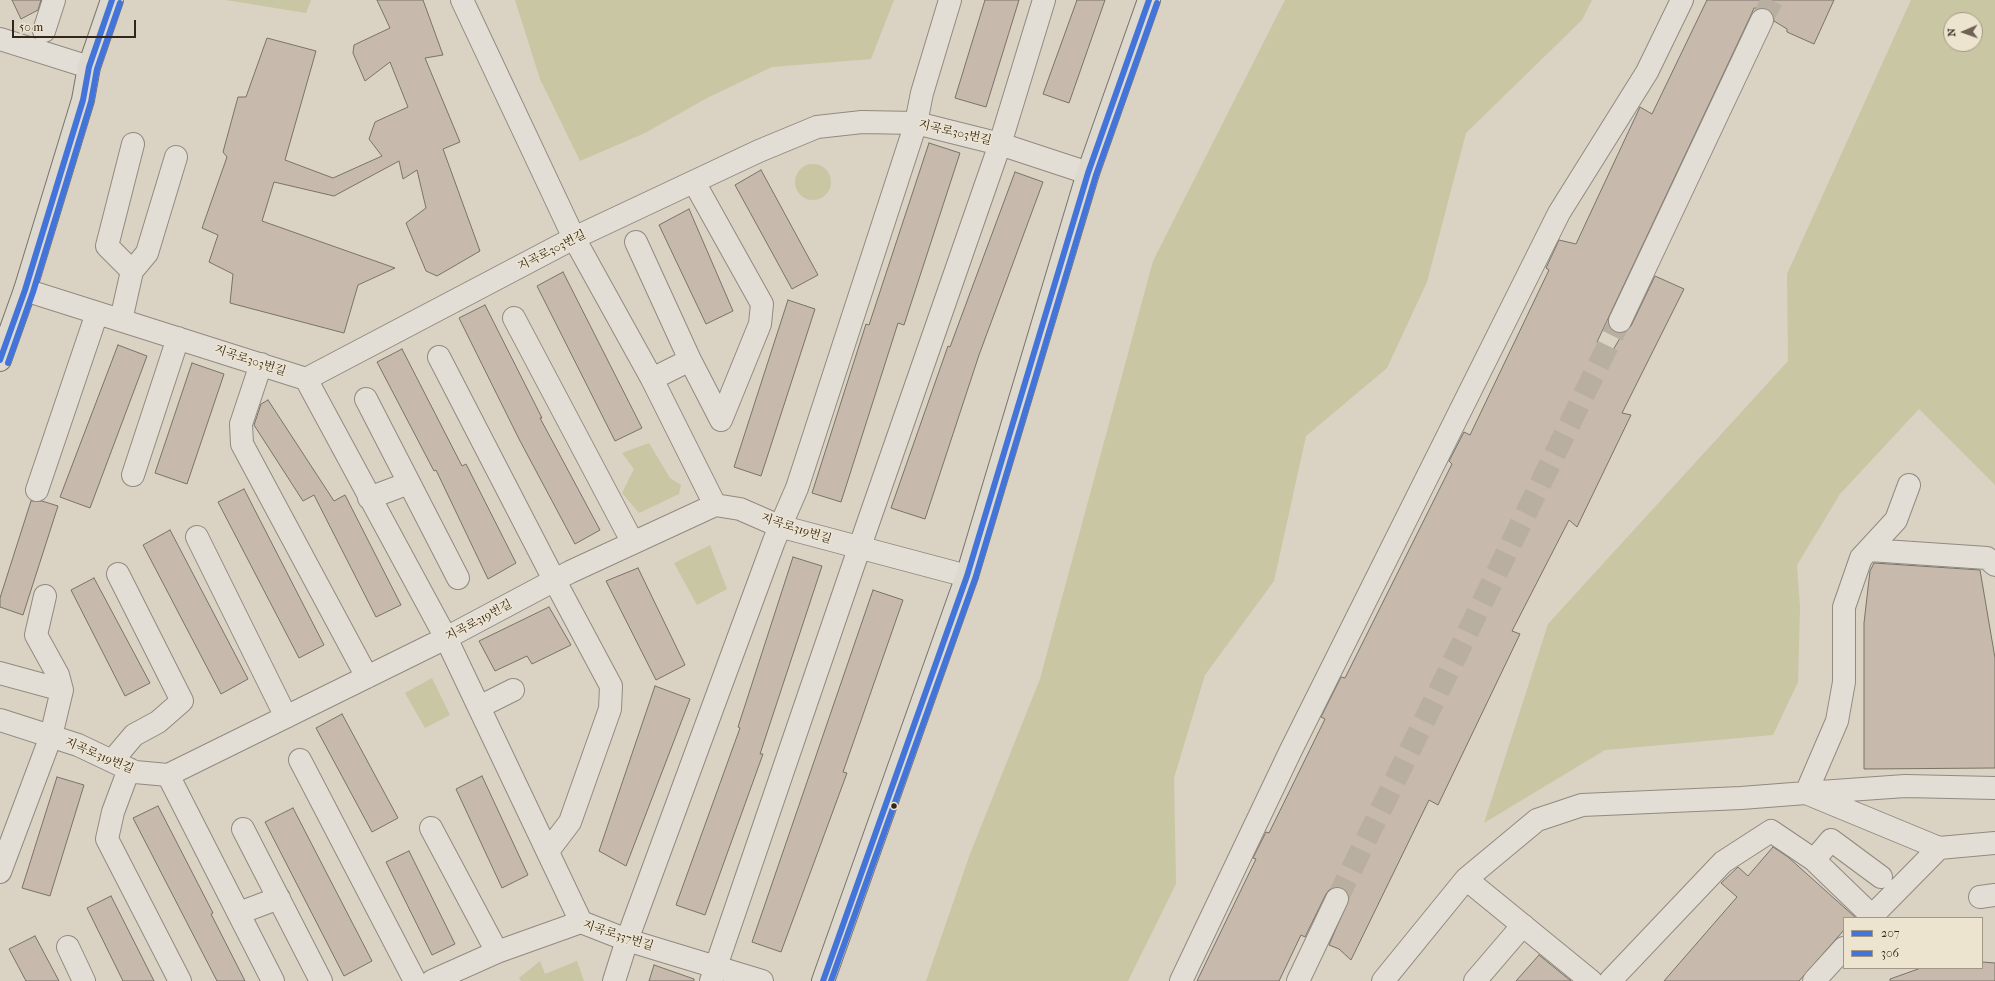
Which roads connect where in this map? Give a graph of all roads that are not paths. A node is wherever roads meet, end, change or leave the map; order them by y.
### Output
1 (54, 0) edge
2 (112, 0) edge
3 (462, 0) edge
4 (950, 0) edge
5 (1044, 0) edge
6 (1149, 0) edge
7 (1682, 0) edge
8 (1762, 20) tunnel mouth
9 (44, 31) dead end
10 (0, 39) edge
11 (88, 67) junction
12 (916, 123) junction
13 (133, 144) dead end
14 (1000, 144) junction
15 (176, 157) dead end
16 (1088, 173) junction
17 (694, 182) junction
18 (574, 238) junction
19 (636, 242) dead end
20 (132, 271) junction
21 (24, 290) junction
22 (97, 313) junction
23 (514, 318) dead end
24 (121, 320) junction
25 (1620, 321) tunnel mouth
26 (178, 338) junction
27 (439, 357) dead end
28 (0, 360) edge
29 (690, 360) junction
30 (261, 364) junction
31 (306, 379) junction
32 (652, 379) junction
33 (366, 399) dead end
34 (133, 476) dead end
35 (409, 483) junction
36 (1909, 485) dead end
37 (37, 490) dead end
38 (370, 498) junction
39 (715, 505) junction
40 (779, 526) junction
41 (197, 537) dead end
42 (632, 543) junction
43 (859, 549) junction
44 (1869, 550) junction
45 (1995, 565) edge
46 (118, 574) dead end
47 (967, 576) junction
48 (458, 578) dead end
49 (554, 580) junction
50 (45, 596) dead end
51 (446, 638) junction
52 (0, 673) edge
53 (367, 677) junction
54 (62, 690) junction
55 (513, 690) dead end
56 (479, 707) junction
57 (286, 717) junction
58 (0, 720) edge
59 (51, 736) junction
60 (300, 760) dead end
61 (120, 765) junction
62 (168, 775) junction
63 (1995, 788) edge
64 (1806, 793) junction
65 (431, 828) dead end
66 (243, 829) dead end
67 (1995, 842) edge
68 (1939, 848) junction
69 (548, 851) junction
70 (1814, 860) junction
71 (0, 872) edge
72 (1881, 877) dead end
73 (1466, 879) junction
74 (278, 898) junction
75 (1338, 899) tunnel mouth
76 (239, 913) junction
77 (1871, 917) edge
78 (581, 922) junction
79 (1522, 925) junction
80 (627, 940) junction
81 (68, 947) dead end
82 (1843, 949) edge
83 (497, 952) junction
84 (713, 974) edge
85 (84, 981) edge
86 (180, 981) edge
87 (273, 981) edge
88 (321, 981) edge
89 (416, 981) edge
90 (432, 981) edge
91 (614, 981) edge
92 (762, 981) edge
93 (824, 981) edge
94 (1181, 981) edge
95 (1298, 981) edge
96 (1383, 981) edge
97 (1475, 981) edge
98 (1591, 981) edge
99 (1610, 981) edge
100 (1814, 981) edge

1 - 9 street
2 - 11 main road
3 - 18 street
4 - 12 street
5 - 14 street
6 - 16 main road
7 - 94 street
8 - 25 street
10 - 11 street
11 - 21 main road
12 - 14 street, 지곡로303번길
12 - 17 street, 지곡로303번길
12 - 40 street
13 - 20 street
14 - 16 street, 지곡로303번길
14 - 43 street
15 - 20 street
16 - 47 main road
17 - 18 street, 지곡로303번길
17 - 29 street
18 - 31 street, 지곡로303번길
18 - 32 street
19 - 29 street
20 - 24 street
21 - 22 street, 지곡로303번길
21 - 28 main road
22 - 24 street, 지곡로303번길
22 - 37 street
23 - 42 street
24 - 26 street, 지곡로303번길
26 - 30 street, 지곡로303번길
26 - 34 street
27 - 49 street
29 - 32 street
30 - 31 street, 지곡로303번길
30 - 53 street
31 - 38 street
32 - 39 street
33 - 35 street
35 - 38 street
35 - 48 street
36 - 44 street
38 - 51 street
39 - 40 street, 지곡로319번길
39 - 42 street, 지곡로319번길
40 - 43 street, 지곡로319번길
40 - 80 street
41 - 57 street
42 - 49 street, 지곡로319번길
43 - 47 street, 지곡로319번길
43 - 84 street
44 - 45 street
44 - 64 street
46 - 61 street
47 - 93 main road
49 - 51 street, 지곡로319번길
49 - 69 street
50 - 54 street
51 - 53 street, 지곡로319번길
51 - 56 street
52 - 54 street
53 - 57 street, 지곡로319번길
54 - 59 street
55 - 56 street
56 - 69 street
57 - 62 street, 지곡로319번길
58 - 59 street, 지곡로319번길
59 - 61 street, 지곡로319번길
59 - 71 street
60 - 89 street
61 - 62 street, 지곡로319번길
61 - 86 street
62 - 76 street
63 - 64 street
64 - 68 street
64 - 73 street
65 - 83 street
66 - 74 street
67 - 68 street
68 - 77 street
69 - 78 street
70 - 72 street
70 - 77 street
70 - 99 street
73 - 79 street
73 - 96 street
74 - 76 street
74 - 88 street
75 - 95 street
76 - 87 street
78 - 80 street, 지곡로337번길
78 - 83 street, 지곡로337번길
79 - 97 street
79 - 98 street
80 - 84 street, 지곡로337번길
80 - 91 street
81 - 85 street
82 - 100 street
83 - 90 street, 지곡로337번길
84 - 92 street, 지곡로337번길

